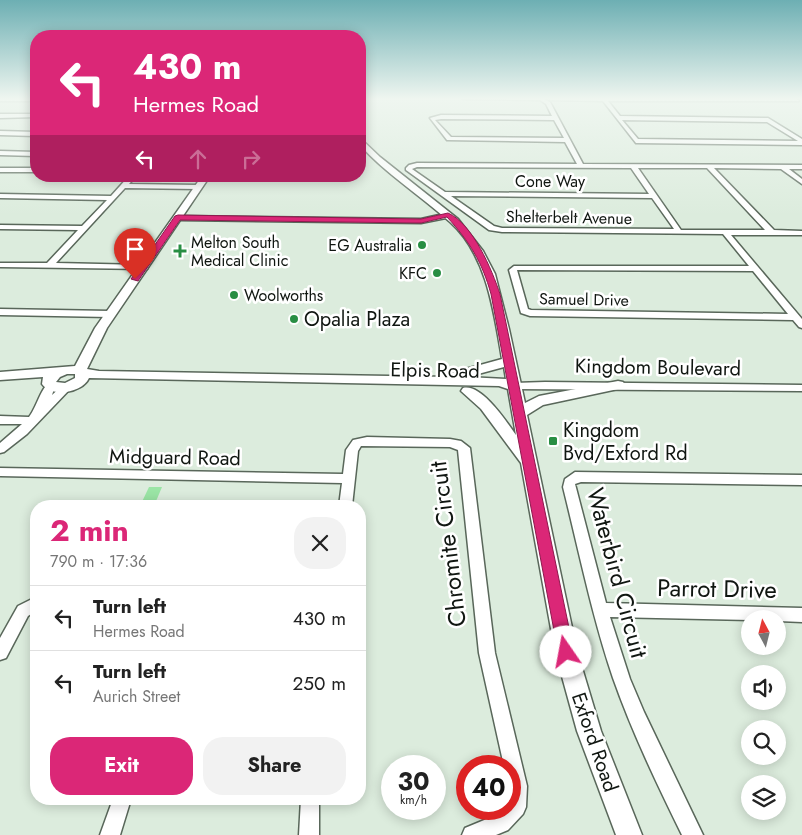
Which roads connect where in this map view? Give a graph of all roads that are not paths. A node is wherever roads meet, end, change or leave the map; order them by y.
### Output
1 (447, 137) edge
2 (565, 137) edge
3 (633, 137) edge
4 (567, 140) junction
5 (802, 142) edge
6 (366, 147) edge
7 (0, 153) edge
8 (30, 154) edge
9 (581, 166) junction
10 (633, 166) junction
11 (709, 167) junction
12 (802, 167) edge
13 (784, 168) junction
14 (0, 170) edge
15 (30, 170) edge
16 (127, 182) edge
17 (202, 182) edge
18 (802, 182) edge
19 (124, 186) junction
20 (199, 187) junction
21 (446, 194) junction
22 (0, 196) edge
23 (654, 196) junction
24 (113, 198) junction
25 (448, 215) junction
26 (178, 218) junction
27 (0, 227) edge
28 (84, 228) junction
29 (679, 232) junction
30 (725, 232) junction
31 (772, 233) junction
32 (802, 233) edge
33 (0, 265) edge
34 (49, 266) junction
35 (144, 267) junction
36 (756, 269) junction
37 (0, 312) edge
38 (110, 314) junction
39 (795, 317) junction
40 (802, 325) edge
41 (101, 328) junction
42 (509, 360) junction
43 (59, 371) junction
44 (81, 371) junction
45 (0, 376) edge
46 (15, 376) junction
47 (428, 381) junction
48 (49, 385) junction
49 (618, 385) junction
50 (514, 386) junction
51 (69, 387) junction
52 (802, 388) edge
53 (468, 391) junction
54 (519, 413) junction
55 (36, 417) junction
56 (0, 420) edge
57 (0, 449) edge
58 (528, 462) junction
59 (0, 472) edge
60 (349, 479) junction
61 (802, 480) edge
62 (347, 500) edge
63 (30, 607) edge
64 (602, 610) junction
65 (802, 615) edge
66 (0, 653) edge
67 (120, 805) edge
68 (310, 805) edge
69 (110, 835) edge
70 (309, 835) edge
71 (472, 835) edge
72 (629, 835) edge
73 (693, 835) edge

1 - 4 street
2 - 4 street
3 - 5 street
4 - 9 street
6 - 25 street, Exford Road
7 - 8 street
9 - 10 street
9 - 21 street, Shelterbelt Avenue
10 - 11 street
10 - 23 street
11 - 13 street
11 - 31 street
12 - 13 street
13 - 18 street
14 - 15 street
16 - 19 street
17 - 20 street
19 - 20 street
19 - 24 street
20 - 26 street
21 - 23 street, Cone Way
21 - 29 street, Shelterbelt Avenue
22 - 24 street
23 - 29 street
24 - 28 street
25 - 26 street
25 - 42 street, Exford Road
26 - 35 street
27 - 28 street
28 - 34 street
29 - 30 street, Shelterbelt Avenue
30 - 31 street, Shelterbelt Avenue
30 - 36 street
31 - 32 street, Shelterbelt Avenue
33 - 34 street
34 - 35 street
35 - 38 street
36 - 39 street
36 - 39 street, Samuel Drive
37 - 38 street
38 - 41 street
39 - 40 street
41 - 43 street
41 - 44 street
42 - 47 street
42 - 50 street, Exford Road
43 - 44 street, Elpis Road
43 - 46 street
43 - 48 street
44 - 47 street, Elpis Road
44 - 51 street
45 - 46 street
46 - 48 street
47 - 50 street, Elpis Road
48 - 51 street, Elpis Road
48 - 55 street
49 - 50 street, Kingdom Boulevard
49 - 52 street, Kingdom Boulevard
49 - 54 street
50 - 53 street, Elpis Road
50 - 54 street, Exford Road
51 - 53 street, Elpis Road
51 - 55 street
53 - 58 street
54 - 58 street, Exford Road
55 - 56 street
55 - 57 street
58 - 72 street, Exford Road
59 - 60 street, Midguard Road
60 - 62 street, Chromite Circuit
60 - 71 street, Chromite Circuit
61 - 64 street, Waterbird Circuit
63 - 66 street
64 - 65 street, Parrot Drive
64 - 73 street, Waterbird Circuit
67 - 69 street
68 - 70 street

